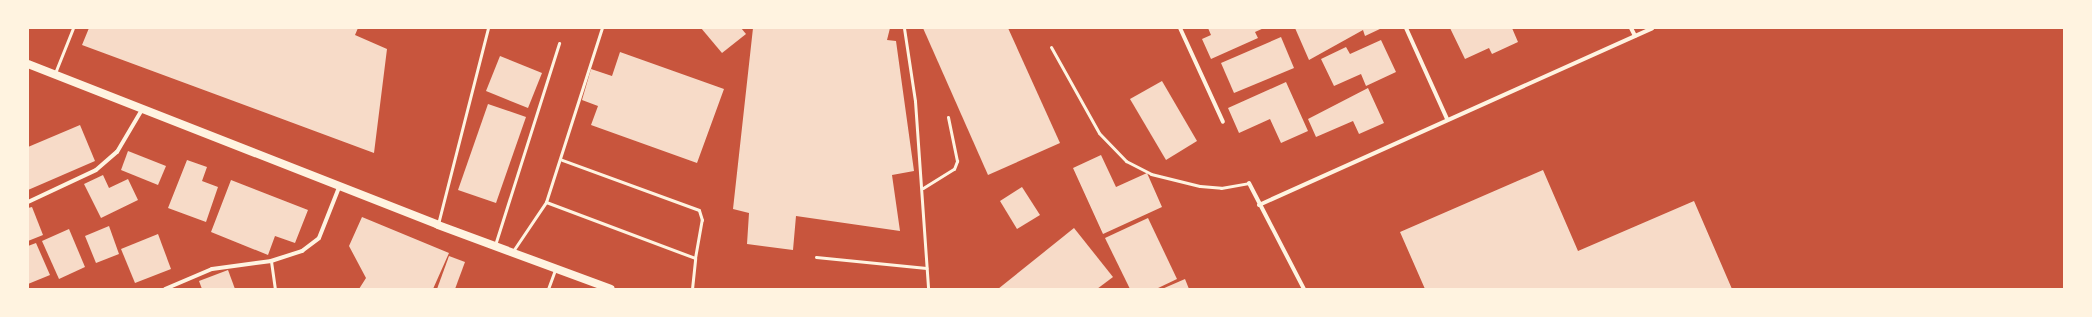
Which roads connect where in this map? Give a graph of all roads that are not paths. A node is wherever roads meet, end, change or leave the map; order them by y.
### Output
1 (73, 28) edge
2 (488, 28) edge
3 (602, 28) edge
4 (904, 28) edge
5 (1180, 28) edge
6 (1406, 28) edge
7 (1631, 28) edge
8 (1652, 28) edge
9 (1635, 36) junction
10 (559, 43) dead end
11 (1051, 47) dead end
12 (28, 64) edge
13 (55, 74) junction
14 (143, 108) junction
15 (948, 117) dead end
16 (1447, 119) junction
17 (1223, 122) dead end
18 (562, 160) junction
19 (1249, 183) joint
20 (340, 185) junction
21 (923, 188) junction
22 (28, 202) edge
23 (546, 202) junction
24 (1259, 205) junction
25 (438, 225) junction
26 (494, 246) junction
27 (512, 253) junction
28 (816, 257) dead end
29 (695, 258) junction
30 (270, 261) junction
31 (926, 268) junction
32 (556, 269) junction
33 (165, 289) edge
34 (275, 289) edge
35 (548, 289) edge
36 (611, 289) edge
37 (692, 289) edge
38 (928, 289) edge
39 (1304, 289) edge

1 - 13 lane
2 - 25 lane
3 - 18 lane
4 - 21 lane
5 - 17 street
6 - 16 street
7 - 9 street
8 - 9 street
9 - 16 street
10 - 26 lane
11 - 19 lane
12 - 13 main road
13 - 14 main road
14 - 20 main road
14 - 22 street
15 - 21 lane
16 - 24 street
18 - 23 lane
18 - 29 lane
19 - 24 street
20 - 25 main road
20 - 30 street
21 - 31 lane
23 - 27 lane
23 - 29 lane
24 - 39 street
25 - 26 main road
26 - 27 main road
27 - 32 main road
28 - 31 lane
29 - 37 lane
30 - 33 street
30 - 34 lane
31 - 38 lane
32 - 35 lane
32 - 36 main road

